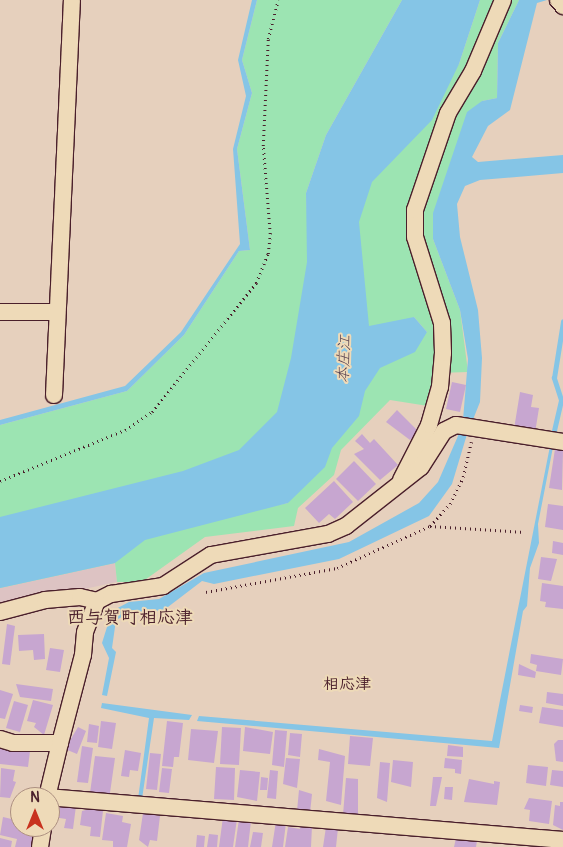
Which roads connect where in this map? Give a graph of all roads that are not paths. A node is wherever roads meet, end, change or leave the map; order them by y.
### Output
1 (72, 0) edge
2 (503, 0) edge
3 (558, 0) edge
4 (563, 6) edge
5 (0, 312) edge
6 (57, 312) junction
7 (54, 395) dead end
8 (563, 442) edge
9 (400, 482) junction
10 (97, 601) junction
11 (0, 612) edge
12 (0, 739) edge
13 (60, 743) junction
14 (49, 787) edge
15 (60, 798) edge
16 (563, 840) edge

1 - 6 street
2 - 9 street
3 - 4 street
5 - 6 street
6 - 7 street
8 - 9 street
9 - 10 street
10 - 11 street
10 - 13 street
12 - 13 street
13 - 14 street
15 - 16 street

